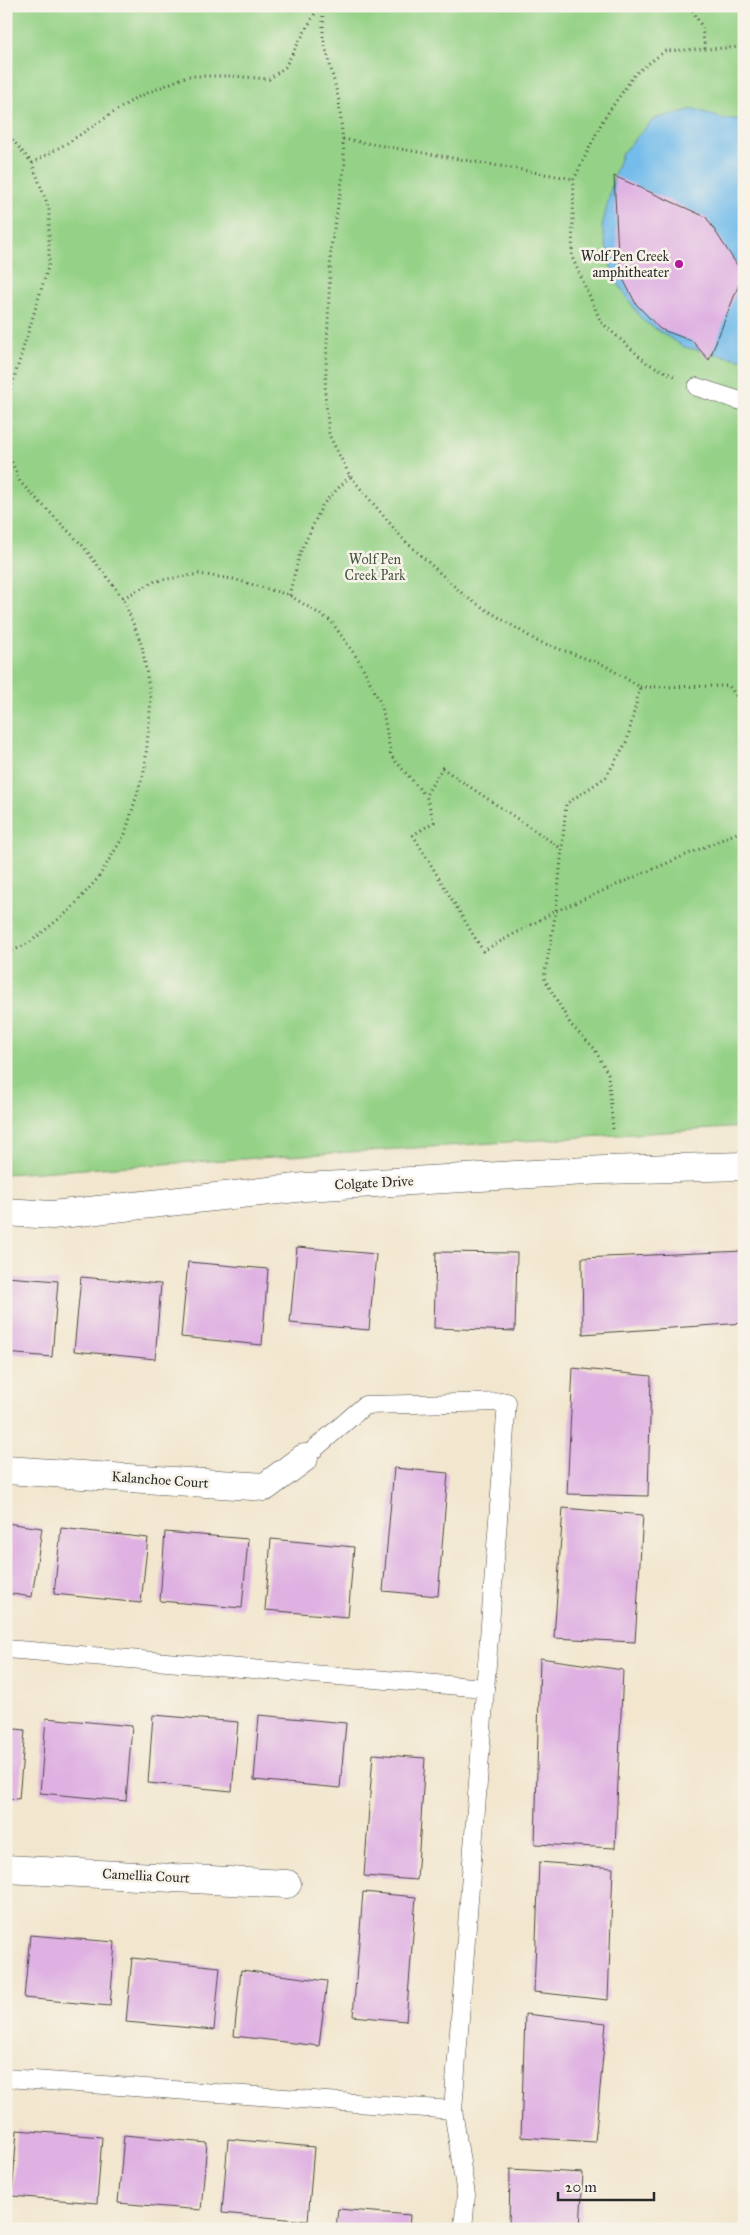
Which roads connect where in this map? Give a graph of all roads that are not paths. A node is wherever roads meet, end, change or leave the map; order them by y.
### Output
1 (697, 387) road end
2 (744, 402) edge
3 (744, 1166) edge
4 (6, 1212) edge
5 (304, 1458) joint
6 (6, 1470) edge
7 (6, 1649) edge
8 (485, 1688) junction
9 (6, 1869) edge
10 (287, 1884) dead end
11 (6, 2078) edge
12 (454, 2110) junction
13 (463, 2229) edge

1 - 2 lane
3 - 4 street, Colgate Drive
5 - 6 street, Kalanchoe Court
5 - 8 lane
7 - 8 lane
8 - 12 lane
9 - 10 street, Camellia Court
11 - 12 lane
12 - 13 lane

